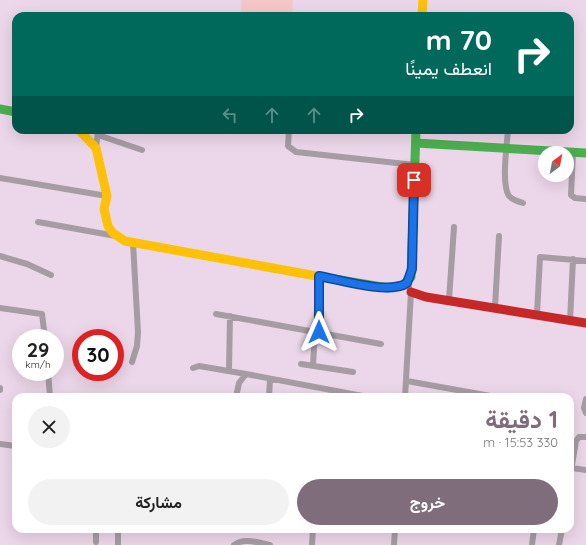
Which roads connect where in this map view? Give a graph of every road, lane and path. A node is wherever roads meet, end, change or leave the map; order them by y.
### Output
1 (423, 0) edge
2 (422, 12) edge
3 (0, 110) edge
4 (12, 112) edge
5 (84, 134) edge
6 (98, 134) edge
7 (101, 134) edge
8 (289, 134) edge
9 (416, 134) edge
10 (508, 134) edge
11 (416, 143) junction
12 (96, 148) junction
13 (507, 149) junction
14 (142, 150) dead end
15 (538, 151) edge
16 (574, 153) edge
17 (586, 153) edge
18 (415, 165) junction
19 (0, 178) edge
20 (572, 182) edge
21 (107, 196) junction
22 (586, 199) edge
23 (523, 203) dead end
24 (38, 222) dead end
25 (454, 227) dead end
26 (120, 236) junction
27 (499, 236) dead end
28 (133, 243) junction
29 (0, 256) edge
30 (573, 259) junction
31 (586, 261) edge
32 (51, 275) dead end
33 (319, 276) junction
34 (409, 288) junction
35 (449, 300) junction
36 (495, 307) junction
37 (0, 308) edge
38 (216, 314) dead end
39 (537, 314) junction
40 (230, 316) junction
41 (570, 321) junction
42 (586, 323) edge
43 (44, 329) edge
44 (317, 332) junction
45 (381, 344) dead end
46 (132, 362) dead end
47 (301, 364) dead end
48 (313, 365) junction
49 (193, 368) dead end
50 (229, 370) junction
51 (352, 372) dead end
52 (246, 374) junction
53 (270, 379) junction
54 (49, 381) edge
55 (407, 381) junction
56 (50, 393) edge
57 (237, 393) edge
58 (270, 393) edge
59 (346, 393) edge
60 (406, 393) edge
61 (474, 393) edge
62 (586, 399) edge
63 (586, 413) edge
64 (586, 437) edge
65 (0, 444) edge
66 (12, 446) edge
67 (574, 456) edge
68 (574, 468) edge
69 (586, 470) edge
70 (96, 533) edge
71 (118, 533) edge
72 (313, 533) edge
73 (396, 533) edge
74 (534, 533) edge
75 (561, 533) edge
76 (96, 542) dead end
77 (118, 545) edge
78 (234, 545) edge
79 (270, 545) edge
80 (312, 545) edge
81 (394, 545) edge
82 (532, 545) edge
83 (559, 545) edge

1 - 2 street
3 - 4 street
5 - 12 street
6 - 12 street
7 - 14 street
8 - 18 street
9 - 11 street
10 - 13 street
11 - 13 street
11 - 18 street
12 - 21 street
13 - 15 street
13 - 23 street
16 - 17 street
18 - 34 street
19 - 21 street
20 - 22 street
21 - 26 street
24 - 26 street
25 - 35 street
26 - 28 street
27 - 36 street
28 - 33 street
28 - 46 street
29 - 32 street
30 - 31 street
30 - 39 street
30 - 41 street
33 - 34 street
33 - 44 street
34 - 35 street
34 - 55 street
35 - 36 street
36 - 39 street
37 - 43 street
38 - 40 street
39 - 41 street
40 - 44 street
40 - 50 street
41 - 42 street
44 - 45 street
44 - 48 street
47 - 48 street
48 - 51 street
49 - 50 street
50 - 52 street
52 - 53 street
52 - 57 street
53 - 58 street
53 - 59 street
54 - 56 street
55 - 60 street
55 - 61 street
62 - 63 street
64 - 67 street
65 - 66 street
68 - 69 street
70 - 76 street
71 - 77 street
72 - 80 street
73 - 81 street
74 - 82 street
75 - 83 street
78 - 79 street

